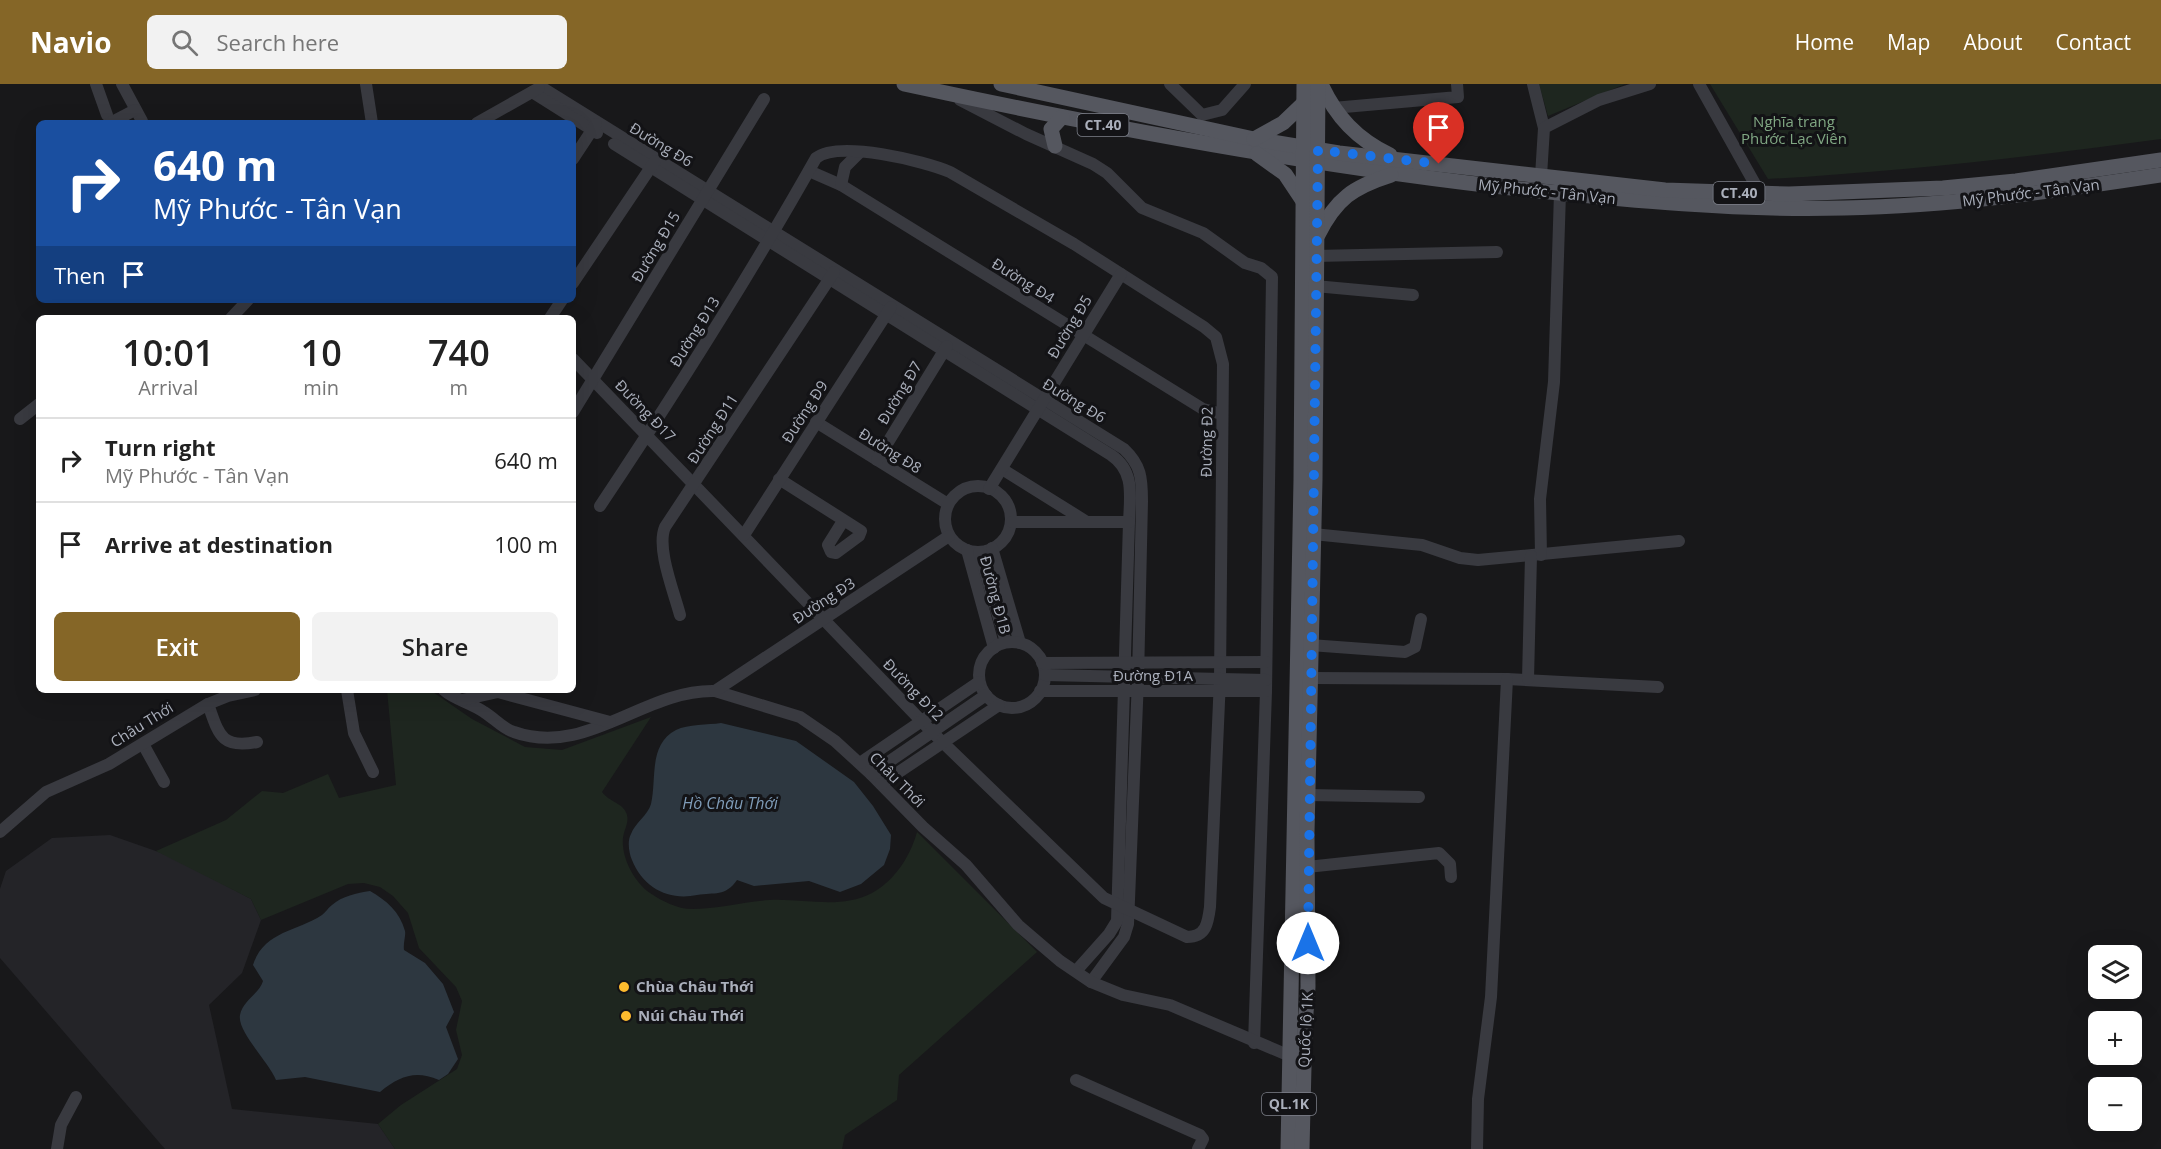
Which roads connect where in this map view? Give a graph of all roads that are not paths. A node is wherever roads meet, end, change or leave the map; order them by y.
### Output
1 (96, 84) edge
2 (123, 84) edge
3 (366, 84) edge
4 (903, 84) edge
5 (1000, 84) edge
6 (1170, 84) edge
7 (1245, 84) edge
8 (1304, 84) edge
9 (1320, 84) edge
10 (1457, 84) edge
11 (1533, 84) edge
12 (1650, 84) edge
13 (1699, 84) edge
14 (539, 88) edge
15 (949, 94) junction
16 (764, 99) dead end
17 (1305, 102) junction
18 (1333, 108) junction
19 (1202, 115) junction
20 (1062, 117) junction
21 (108, 119) edge
22 (372, 120) edge
23 (485, 120) edge
24 (1187, 124) junction
25 (594, 126) junction
26 (1544, 128) junction
27 (1253, 145) junction
28 (1055, 146) junction
29 (860, 152) junction
30 (576, 154) edge
31 (1311, 155) junction
32 (2161, 160) edge
33 (654, 163) junction
34 (1396, 167) junction
35 (809, 171) junction
36 (2161, 175) edge
37 (1541, 176) junction
38 (841, 185) junction
39 (1560, 193) junction
40 (1760, 193) junction
41 (705, 195) junction
42 (1303, 201) junction
43 (772, 237) junction
44 (1316, 240) junction
45 (1497, 252) dead end
46 (1315, 256) junction
47 (1121, 274) junction
48 (832, 275) junction
49 (576, 279) edge
50 (1315, 286) junction
51 (1413, 295) dead end
52 (245, 303) edge
53 (889, 310) junction
54 (234, 315) edge
55 (1083, 336) junction
56 (947, 346) junction
57 (576, 361) edge
58 (593, 378) junction
59 (1041, 405) junction
60 (36, 406) edge
61 (576, 407) edge
62 (1222, 414) junction
63 (20, 419) dead end
64 (816, 422) junction
65 (648, 435) junction
66 (877, 460) junction
67 (1002, 469) junction
68 (779, 479) junction
69 (695, 484) junction
70 (989, 489) junction
71 (1136, 501) junction
72 (948, 504) junction
73 (600, 506) dead end
74 (843, 521) dead end
75 (1012, 522) junction
76 (1087, 522) junction
77 (1130, 522) junction
78 (1313, 534) junction
79 (744, 535) junction
80 (949, 537) junction
81 (1679, 541) dead end
82 (992, 548) junction
83 (973, 551) junction
84 (1536, 555) junction
85 (1134, 568) junction
86 (1005, 591) junction
87 (986, 598) junction
88 (680, 615) dead end
89 (825, 619) junction
90 (1421, 619) dead end
91 (1006, 642) junction
92 (1020, 643) junction
93 (1310, 645) junction
94 (994, 648) junction
95 (1266, 662) junction
96 (1125, 663) junction
97 (1139, 663) junction
98 (1220, 664) junction
99 (1043, 669) junction
100 (1125, 677) junction
101 (1138, 677) junction
102 (1310, 678) junction
103 (1507, 679) junction
104 (1528, 679) junction
105 (980, 682) junction
106 (1220, 685) junction
107 (1266, 686) junction
108 (1658, 687) dead end
109 (716, 691) junction
110 (1040, 691) junction
111 (1124, 692) junction
112 (1138, 692) junction
113 (242, 693) edge
114 (347, 693) edge
115 (449, 693) edge
116 (494, 693) edge
117 (502, 693) edge
118 (986, 695) junction
119 (462, 700) junction
120 (208, 704) junction
121 (999, 705) junction
122 (922, 721) junction
123 (610, 722) junction
124 (932, 732) junction
125 (257, 742) dead end
126 (943, 743) junction
127 (143, 744) junction
128 (1129, 759) junction
129 (860, 763) junction
130 (373, 772) dead end
131 (871, 774) junction
132 (164, 783) dead end
133 (881, 784) junction
134 (1308, 795) junction
135 (1419, 796) dead end
136 (0, 832) edge
137 (1307, 867) junction
138 (1451, 877) dead end
139 (1123, 908) junction
140 (1076, 971) junction
141 (1091, 982) junction
142 (1254, 1043) junction
143 (1297, 1059) junction
144 (1076, 1080) dead end
145 (76, 1097) dead end
146 (57, 1149) edge
147 (1198, 1149) edge
148 (1288, 1149) edge
149 (1302, 1149) edge
150 (1477, 1149) edge

1 - 21 street
2 - 21 street
3 - 22 street
4 - 15 main road, Mỹ Phước - Tân Vạn / CT.40
5 - 24 main road, Mỹ Phước - Tân Vạn / CT.40
6 - 19 street
7 - 19 street
8 - 17 main road, Quốc lộ 1K / QL.1K
9 - 18 main road
9 - 31 main road, Quốc lộ 1K / QL.1K
10 - 18 street
11 - 26 street
12 - 26 street
13 - 40 street
14 - 23 street
14 - 25 street, Đường Đ6
15 - 20 main road, Mỹ Phước - Tân Vạn / CT.40
15 - 28 street
16 - 41 street, Đường Đ15
17 - 27 main road
17 - 31 main road, Quốc lộ 1K / QL.1K
18 - 34 main road
19 - 24 street
20 - 27 main road, Mỹ Phước - Tân Vạn / CT.40
20 - 28 main road
24 - 27 main road, Mỹ Phước - Tân Vạn / CT.40
25 - 30 street
25 - 33 street, Đường Đ6
26 - 37 street
27 - 31 main road, Mỹ Phước - Tân Vạn / CT.40
27 - 42 main road
28 - 95 street
29 - 35 street, Đường Đ2
29 - 38 street
29 - 47 street, Đường Đ2
31 - 34 main road, Mỹ Phước - Tân Vạn / CT.40
31 - 42 main road, Quốc lộ 1K / QL.1K
31 - 44 main road, Quốc lộ 1K / QL.1K
32 - 40 main road, Mỹ Phước - Tân Vạn / CT.40
33 - 41 street, Đường Đ6
33 - 49 street
34 - 37 main road, Mỹ Phước - Tân Vạn / CT.40
34 - 39 main road, Mỹ Phước - Tân Vạn / CT.40
34 - 44 main road
35 - 38 street, Đường Đ4
35 - 43 street, Đường Đ13
36 - 39 main road, Mỹ Phước - Tân Vạn / CT.40
37 - 40 main road, Mỹ Phước - Tân Vạn / CT.40
38 - 55 street, Đường Đ4
39 - 84 street
41 - 43 street, Đường Đ6
41 - 58 street, Đường Đ15
42 - 143 main road, Quốc lộ 1K / QL.1K
43 - 48 street, Đường Đ6
43 - 65 street, Đường Đ13
44 - 46 main road, Quốc lộ 1K / QL.1K
45 - 46 street
46 - 50 main road, Quốc lộ 1K / QL.1K
47 - 55 street, Đường Đ5
47 - 62 street, Đường Đ2
48 - 53 street, Đường Đ6
48 - 69 street, Đường Đ11
50 - 51 street
50 - 78 main road, Quốc lộ 1K / QL.1K
52 - 54 street
53 - 56 street, Đường Đ6
53 - 64 street, Đường Đ9
55 - 59 street, Đường Đ5
55 - 62 street, Đường Đ4
56 - 59 street, Đường Đ6
56 - 66 street, Đường Đ7
57 - 58 street, Đường Đ17
58 - 61 street, Đường Đ15
58 - 65 street, Đường Đ17
59 - 67 street, Đường Đ5
59 - 71 street, Đường Đ6
60 - 63 street
62 - 98 street, Đường Đ2
64 - 66 street, Đường Đ8
64 - 68 street, Đường Đ9
65 - 69 street, Đường Đ17
65 - 73 street, Đường Đ13
66 - 72 street, Đường Đ8
67 - 70 street, Đường Đ5
67 - 76 street
68 - 74 street
68 - 79 street, Đường Đ9
69 - 79 street, Đường Đ12
69 - 88 street, Đường Đ11
70 - 72 street
70 - 75 street
71 - 77 street, Đường Đ6
71 - 85 street, Đường Đ6
72 - 80 street
75 - 76 street
75 - 82 street
76 - 77 street
77 - 85 street, Đường Đ6
78 - 84 street
78 - 93 main road, Quốc lộ 1K / QL.1K
79 - 89 street, Đường Đ12
80 - 83 street
80 - 89 street, Đường Đ3
81 - 84 street
82 - 83 street
82 - 86 street, Đường Đ1B
83 - 87 street, Đường Đ1B
84 - 104 street
85 - 96 street, Đường Đ6
85 - 97 street, Đường Đ6
86 - 87 street
86 - 92 street, Đường Đ1B
87 - 91 street, Đường Đ1B
87 - 94 street, Đường Đ1B
89 - 109 street, Đường Đ3
89 - 122 street, Đường Đ12
90 - 93 street
91 - 92 street
91 - 94 street
92 - 99 street
93 - 102 main road, Quốc lộ 1K / QL.1K
94 - 105 street
95 - 98 street, Đường Đ1A
95 - 107 street
96 - 97 street, Đường Đ1A
96 - 99 street, Đường Đ1A
96 - 100 street, Đường Đ6
97 - 98 street, Đường Đ1A
97 - 101 street, Đường Đ6
98 - 106 street, Đường Đ2
99 - 100 street, Đường Đ1A
99 - 110 street
100 - 101 street, Đường Đ1A
100 - 111 street, Đường Đ6
101 - 106 street, Đường Đ1A
101 - 112 street, Đường Đ6
102 - 103 street
102 - 134 main road, Quốc lộ 1K / QL.1K
103 - 104 street
103 - 150 street
104 - 108 street
105 - 118 street
105 - 122 street
106 - 107 street, Đường Đ1A
106 - 112 street, Đường Đ1A
106 - 139 street, Đường Đ2
107 - 142 street
109 - 123 street, Châu Thới
109 - 129 street, Châu Thới
110 - 111 street, Đường Đ1A
110 - 121 street
111 - 112 street, Đường Đ1A
111 - 128 street, Đường Đ6
112 - 128 street, Đường Đ6
113 - 120 street, Châu Thới
114 - 130 street
115 - 119 street, Châu Thới
116 - 119 street
117 - 123 street
118 - 121 street
118 - 124 street
119 - 123 street, Châu Thới
120 - 125 street
120 - 127 street, Châu Thới
121 - 126 street
122 - 124 street, Đường Đ12
122 - 129 street
124 - 126 street, Đường Đ12
124 - 131 street
126 - 133 street
126 - 139 street, Đường Đ12
127 - 132 street
127 - 136 street, Châu Thới
128 - 139 street, Đường Đ6
129 - 131 street, Châu Thới
131 - 133 street, Châu Thới
133 - 140 street, Châu Thới
134 - 135 street
134 - 137 main road, Quốc lộ 1K / QL.1K
137 - 138 street
137 - 143 main road, Quốc lộ 1K / QL.1K
139 - 140 street, Đường Đ6
139 - 141 street, Đường Đ6
140 - 141 street, Châu Thới
141 - 142 street, Châu Thới
142 - 143 street, Châu Thới
143 - 148 main road, Quốc lộ 1K / QL.1K
143 - 149 main road, Quốc lộ 1K / QL.1K
144 - 147 street
145 - 146 street

